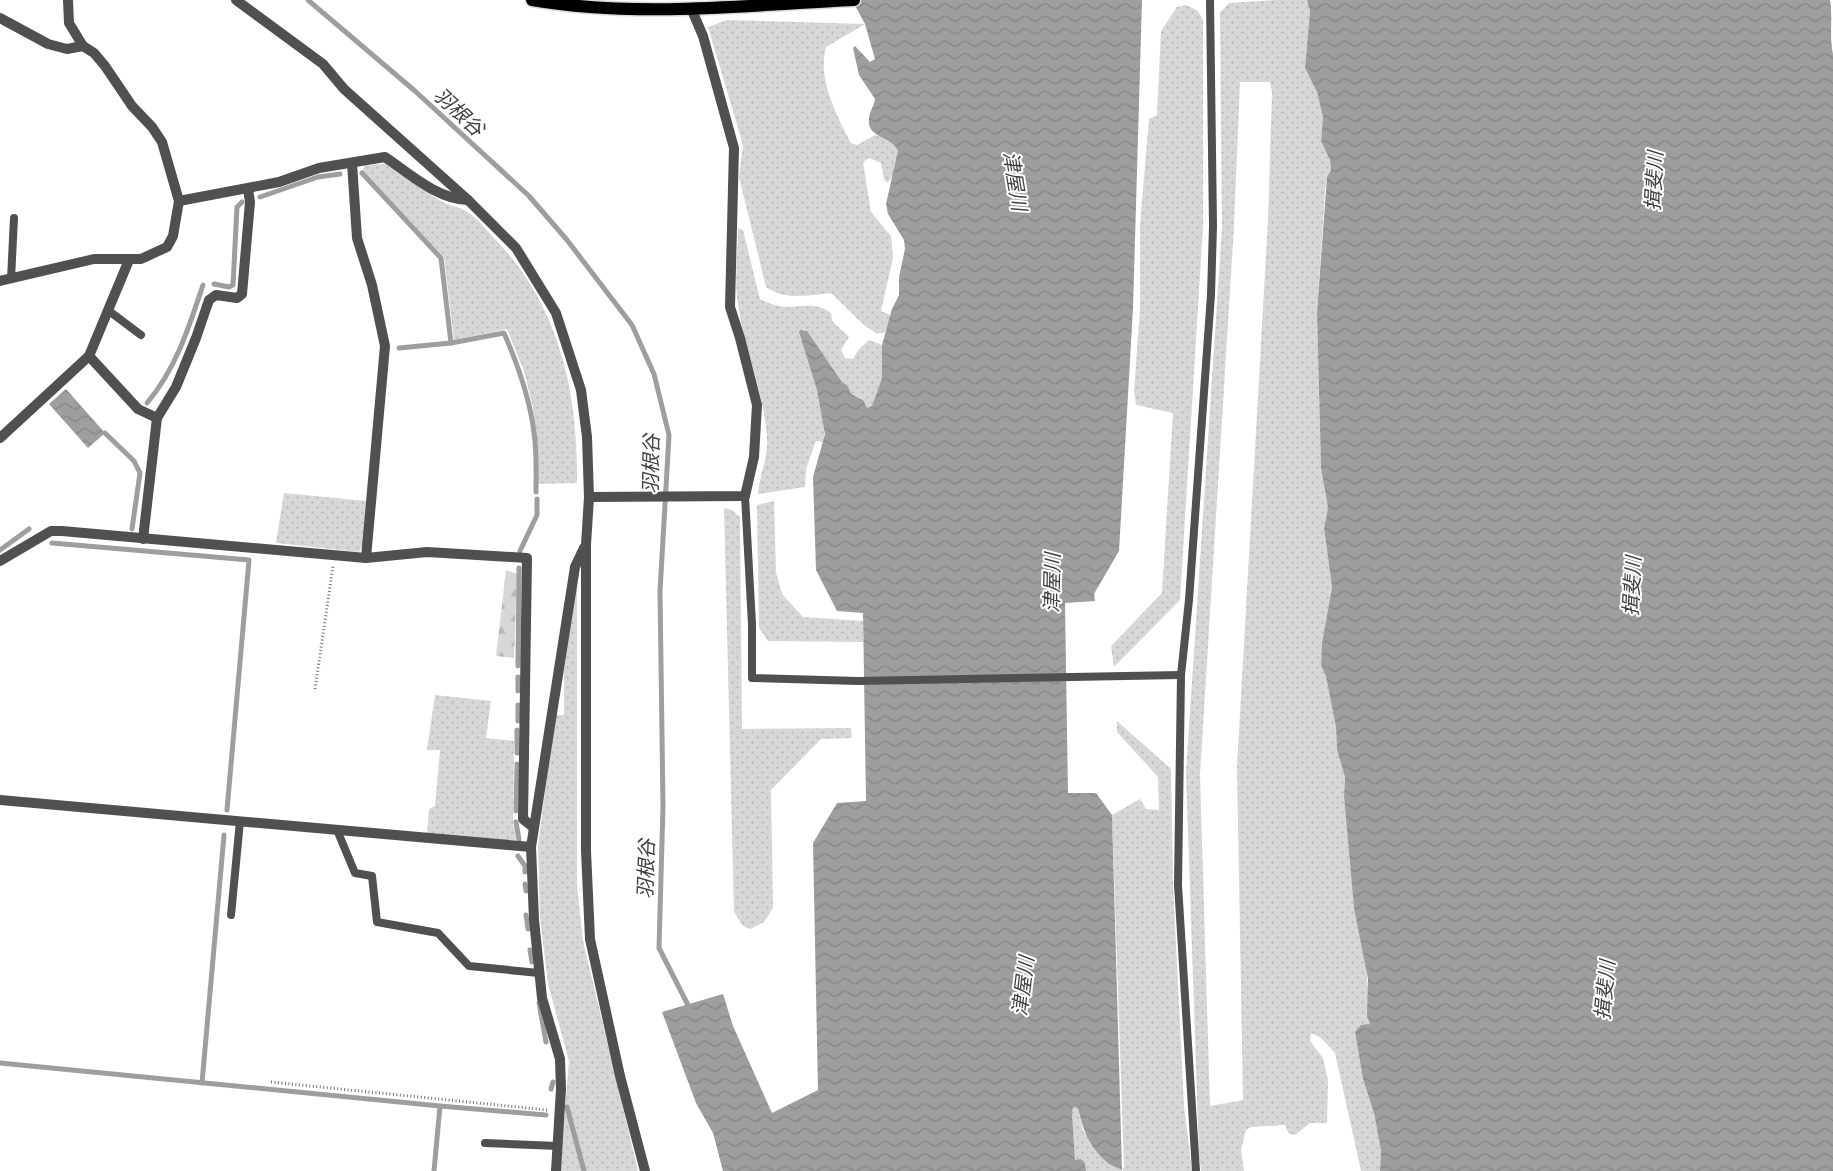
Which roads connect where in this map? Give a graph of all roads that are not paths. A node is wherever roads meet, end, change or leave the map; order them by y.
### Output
1 (68, 0) edge
2 (236, 0) edge
3 (532, 0) edge
4 (854, 0) edge
5 (1210, 0) edge
6 (691, 8) junction
7 (0, 18) edge
8 (83, 46) junction
9 (352, 163) junction
10 (248, 189) junction
11 (468, 200) junction
12 (179, 201) junction
13 (14, 218) dead end
14 (129, 260) junction
15 (11, 279) junction
16 (0, 281) edge
17 (109, 311) junction
18 (141, 335) dead end
19 (89, 356) junction
20 (157, 418) junction
21 (0, 438) edge
22 (744, 496) junction
23 (589, 497) junction
24 (143, 539) junction
25 (586, 545) junction
26 (366, 558) junction
27 (0, 561) edge
28 (1181, 675) junction
29 (0, 800) edge
30 (240, 821) junction
31 (533, 827) junction
32 (337, 830) junction
33 (531, 847) junction
34 (231, 915) dead end
35 (540, 973) junction
36 (484, 1143) dead end
37 (558, 1146) junction
38 (556, 1171) edge
39 (645, 1171) edge
40 (1196, 1171) edge

1 - 8 street
2 - 11 street
3 - 6 main road
4 - 6 main road
5 - 28 lane
6 - 22 street
7 - 8 street
8 - 12 street
9 - 10 street
9 - 11 street
9 - 26 street
10 - 12 street
10 - 20 street
11 - 23 street
12 - 14 street
13 - 15 lane
14 - 15 street
14 - 17 street
15 - 16 street
17 - 18 lane
17 - 19 street
19 - 20 street
19 - 21 street
20 - 24 street
22 - 23 street
22 - 28 lane
23 - 25 street
24 - 26 street
24 - 27 street
25 - 31 street
25 - 39 street
26 - 31 street
28 - 40 lane
29 - 30 street
30 - 32 street
30 - 34 lane
31 - 33 street
32 - 33 street
32 - 35 lane
33 - 35 street
35 - 37 street
36 - 37 lane
37 - 38 street

